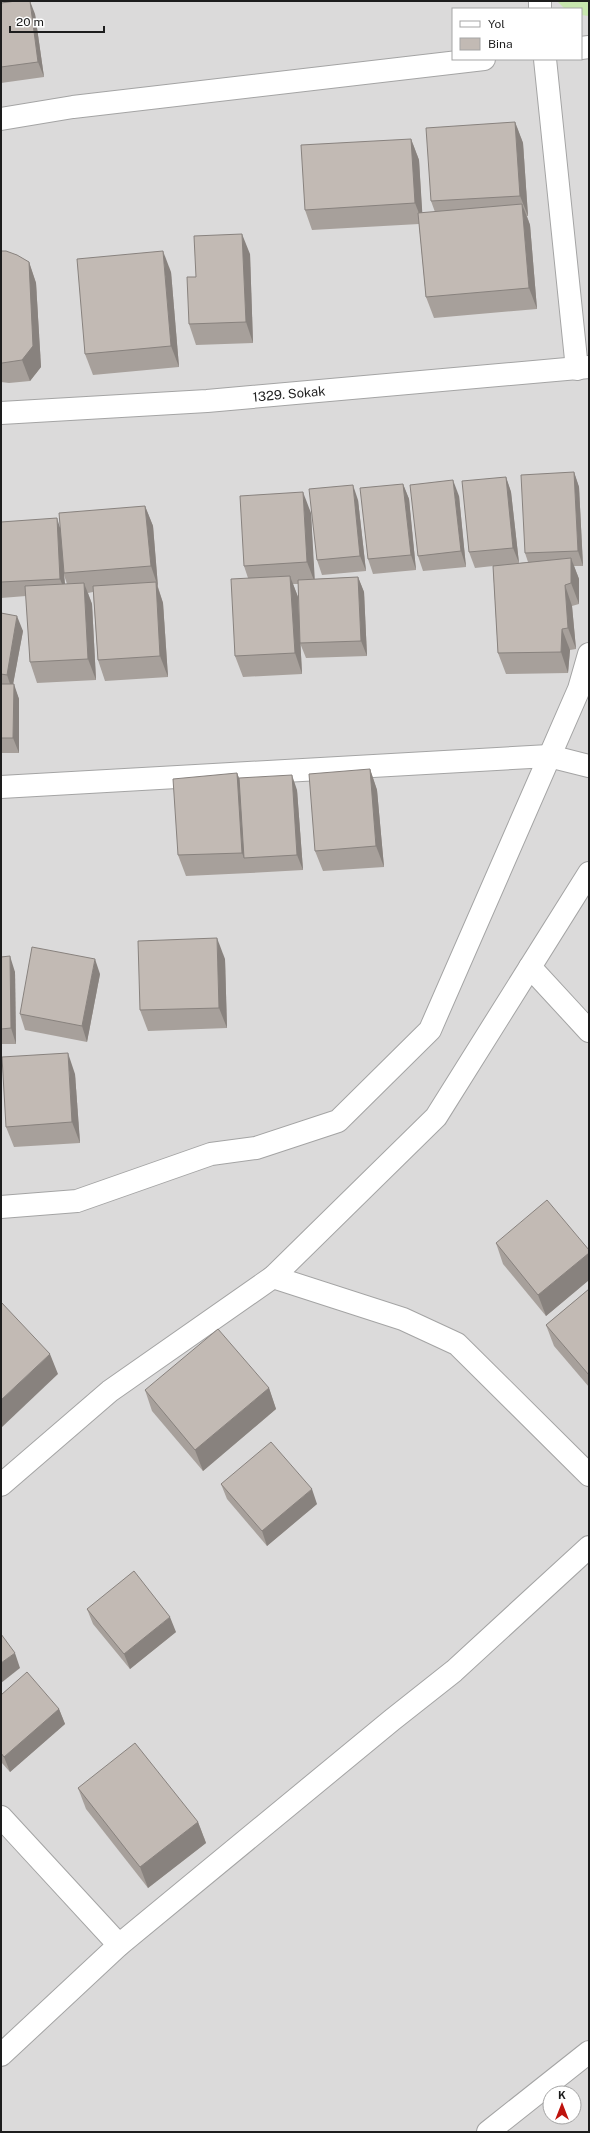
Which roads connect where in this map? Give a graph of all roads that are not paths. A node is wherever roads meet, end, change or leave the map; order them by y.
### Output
1 (475, 60) edge
2 (545, 60) edge
3 (1, 119) edge
4 (583, 368) edge
5 (1, 412) edge
6 (589, 654) edge
7 (548, 756) junction
8 (589, 766) edge
9 (1, 787) edge
10 (589, 873) edge
11 (530, 967) junction
12 (589, 1030) edge
13 (1, 1207) edge
14 (274, 1277) junction
15 (589, 1475) edge
16 (1, 1485) edge
17 (589, 1547) edge
18 (1, 1817) edge
19 (119, 1945) junction
20 (589, 2052) edge
21 (1, 2055) edge
22 (494, 2131) edge

1 - 3 street
2 - 4 street
4 - 5 street, 1329. Sokak
6 - 7 street
7 - 8 street
7 - 9 street
7 - 13 street
10 - 11 street
11 - 12 street
11 - 14 street
14 - 15 street
14 - 16 street
17 - 19 street
18 - 19 street
19 - 21 street
20 - 22 street

